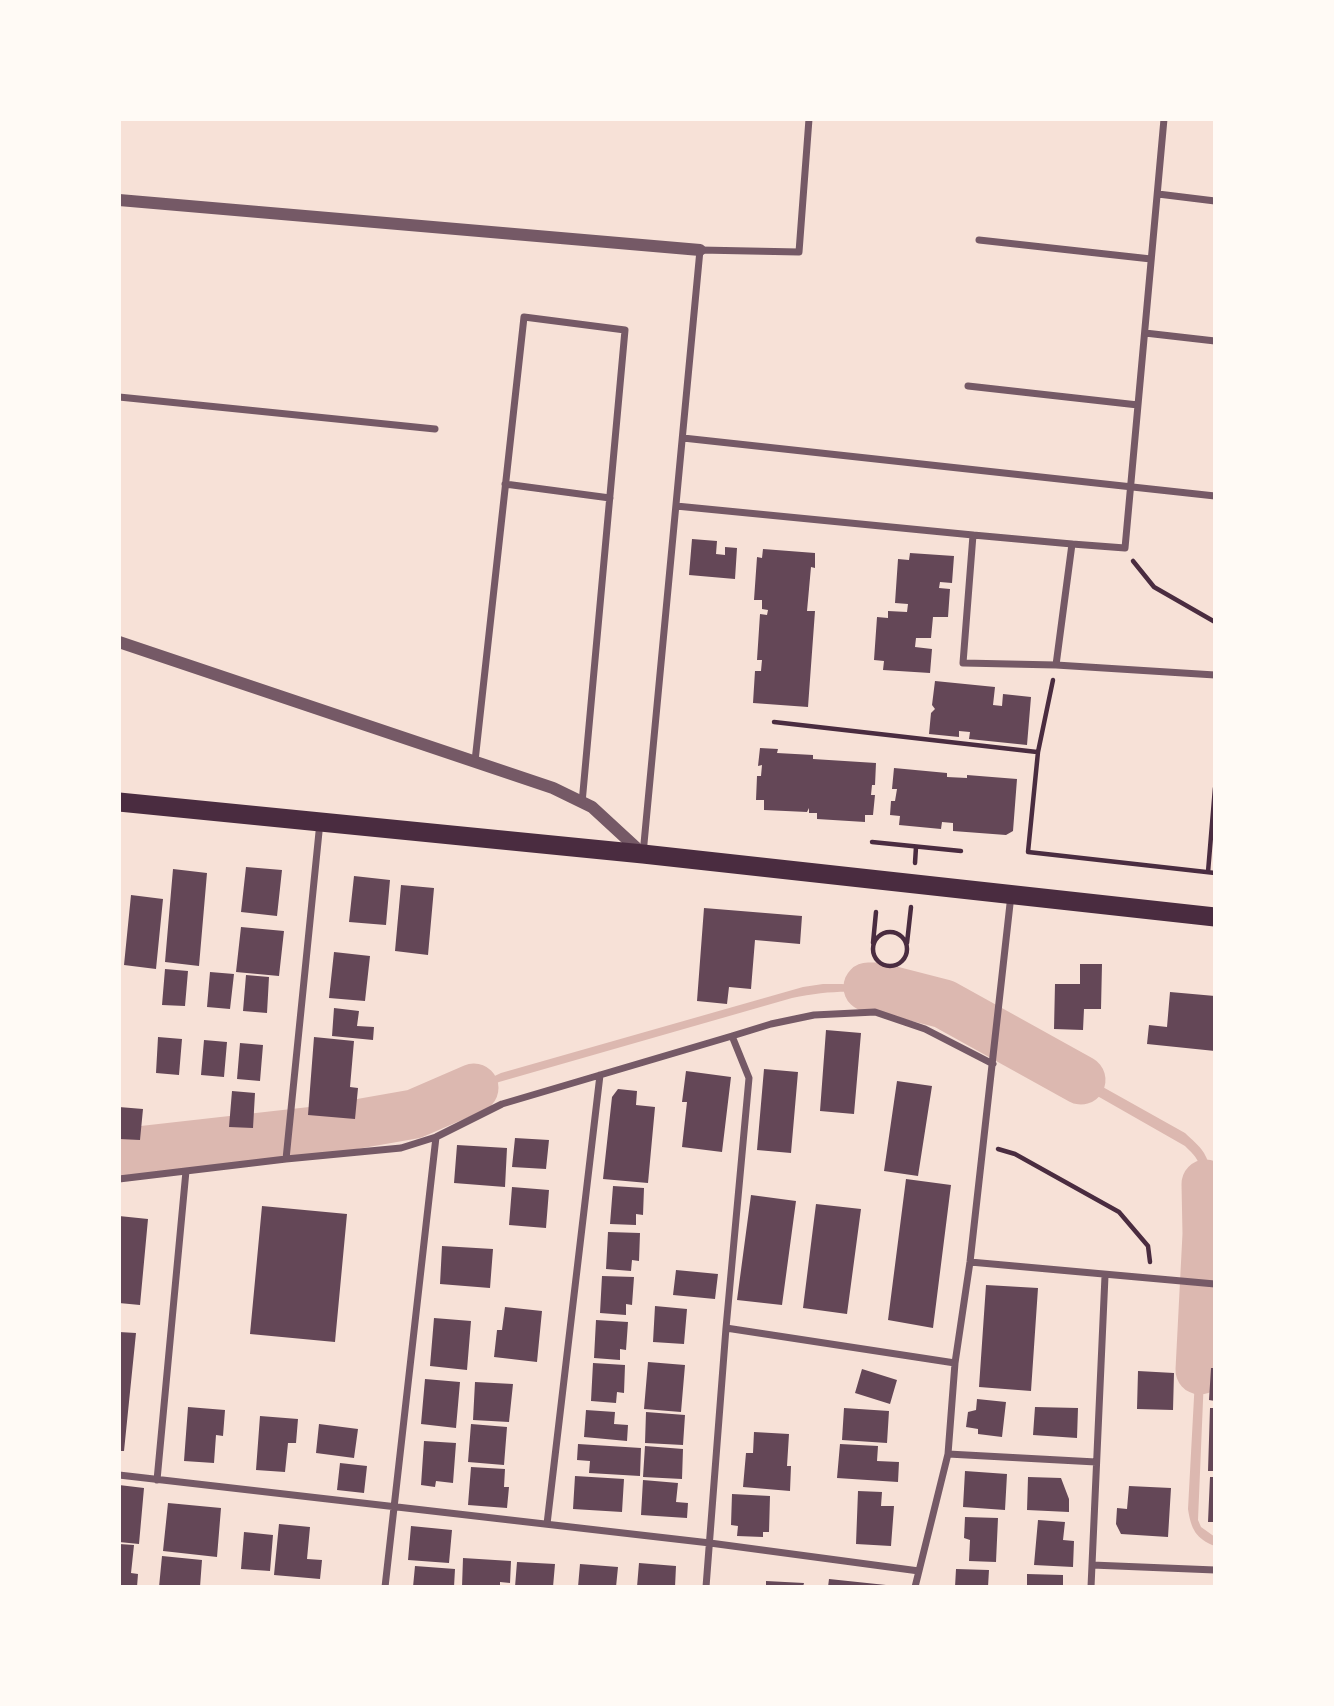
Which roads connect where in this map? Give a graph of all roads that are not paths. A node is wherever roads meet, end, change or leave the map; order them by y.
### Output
1 (810, 119) edge
2 (1164, 119) edge
3 (1158, 194) junction
4 (119, 200) edge
5 (1215, 201) edge
6 (979, 240) dead end
7 (700, 250) junction
8 (1152, 259) junction
9 (1145, 334) junction
10 (1215, 341) edge
11 (968, 386) dead end
12 (119, 397) edge
13 (1138, 405) junction
14 (435, 429) dead end
15 (683, 438) junction
16 (505, 484) junction
17 (1131, 489) junction
18 (1215, 496) edge
19 (610, 498) junction
20 (676, 506) junction
21 (973, 535) junction
22 (1072, 544) junction
23 (119, 642) edge
24 (1056, 665) junction
25 (1215, 675) edge
26 (475, 761) junction
27 (119, 802) edge
28 (582, 803) junction
29 (320, 822) junction
30 (643, 854) junction
31 (1012, 893) junction
32 (1215, 917) edge
33 (732, 1036) junction
34 (993, 1064) junction
35 (600, 1075) junction
36 (436, 1137) junction
37 (286, 1159) junction
38 (186, 1171) junction
39 (119, 1179) edge
40 (970, 1262) junction
41 (1105, 1276) junction
42 (1215, 1284) edge
43 (726, 1328) junction
44 (955, 1363) junction
45 (948, 1454) junction
46 (1097, 1462) junction
47 (119, 1475) edge
48 (157, 1480) junction
49 (394, 1507) junction
50 (547, 1524) junction
51 (710, 1543) junction
52 (1092, 1565) junction
53 (1215, 1570) edge
54 (919, 1571) junction
55 (385, 1587) edge
56 (706, 1587) edge
57 (915, 1587) edge
58 (1091, 1587) edge

1 - 7 street
2 - 3 street
3 - 5 street
3 - 8 street
4 - 7 street
6 - 8 street
7 - 15 street
8 - 9 street
9 - 10 street
9 - 13 street
11 - 13 street
12 - 14 street
13 - 17 street
15 - 17 street
15 - 20 street
16 - 19 street
16 - 19 street
16 - 26 street
17 - 18 street
17 - 22 street
19 - 28 street
20 - 21 street
20 - 30 street
21 - 22 street
21 - 24 street
22 - 24 street
23 - 26 street
24 - 25 street
26 - 28 street
27 - 29 highway
28 - 30 street
29 - 30 highway
29 - 37 street
30 - 31 highway
31 - 32 highway
31 - 34 street
33 - 34 street
33 - 35 street
33 - 43 street
34 - 40 street
35 - 36 street
35 - 50 street
36 - 37 street
36 - 49 street
37 - 38 street
38 - 39 street
38 - 48 street
40 - 41 street
40 - 44 street
41 - 42 street
41 - 46 street
43 - 44 street
43 - 51 street
44 - 45 street
45 - 46 street
45 - 54 street
46 - 52 street
47 - 48 street
48 - 49 street
49 - 50 street
49 - 55 street
50 - 51 street
51 - 54 street
51 - 56 street
52 - 53 street
52 - 58 street
54 - 57 street

